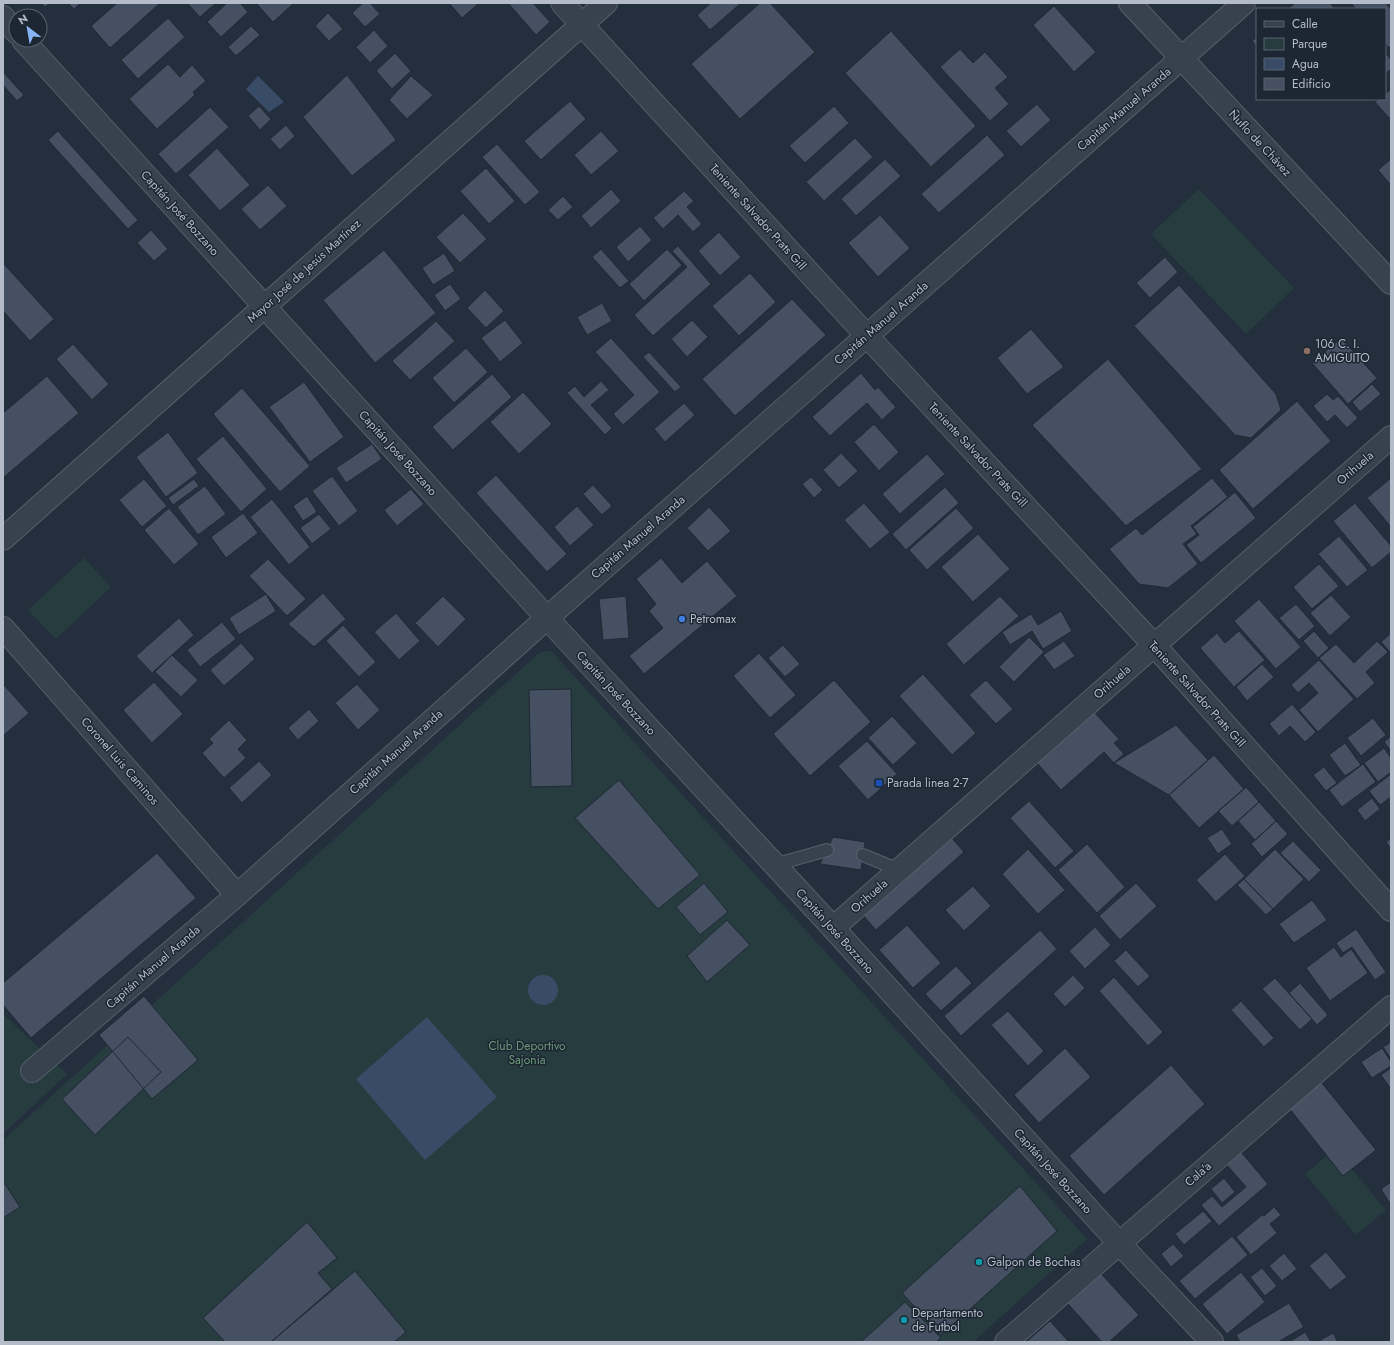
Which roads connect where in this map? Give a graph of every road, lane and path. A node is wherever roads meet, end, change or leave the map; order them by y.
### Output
1 (562, 3) edge
2 (606, 3) edge
3 (1130, 3) edge
4 (1244, 3) edge
5 (582, 24) junction
6 (31, 48) edge
7 (1181, 59) junction
8 (1391, 283) edge
9 (265, 306) junction
10 (867, 336) junction
11 (1391, 437) edge
12 (3, 539) edge
13 (546, 618) junction
14 (3, 628) edge
15 (1154, 645) junction
16 (827, 850) dead end
17 (863, 855) dead end
18 (774, 864) junction
19 (899, 870) junction
20 (237, 895) junction
21 (1391, 910) edge
22 (833, 928) junction
23 (1391, 1007) edge
24 (32, 1071) dead end
25 (1119, 1243) junction
26 (1006, 1342) edge
27 (1212, 1342) edge

1 - 5 street, Teniente Salvador Prats Gill
2 - 5 street, Mayor José de Jesús Martínez
3 - 7 street, Ñuflo de Chávez
4 - 7 street, Capitán Manuel Aranda
5 - 9 street, Mayor José de Jesús Martínez
5 - 10 street, Teniente Salvador Prats Gill
6 - 9 street, Capitán José Bozzano
7 - 8 street, Ñuflo de Chávez
7 - 10 street, Capitán Manuel Aranda
9 - 12 street, Mayor José de Jesús Martínez
9 - 13 street, Capitán José Bozzano
10 - 13 street, Capitán Manuel Aranda
10 - 15 street, Teniente Salvador Prats Gill
11 - 15 street, Orihuela
13 - 18 street, Capitán José Bozzano
13 - 20 street, Capitán Manuel Aranda
14 - 20 street, Coronel Luis Caminos
15 - 19 street, Orihuela
15 - 21 street, Teniente Salvador Prats Gill
16 - 18 lane
17 - 19 lane
18 - 22 street, Capitán José Bozzano
19 - 22 street, Orihuela
20 - 24 street, Capitán Manuel Aranda
22 - 25 street, Capitán José Bozzano
23 - 25 street, Cala'a
25 - 26 street, Cala'a
25 - 27 street, Capitán José Bozzano

